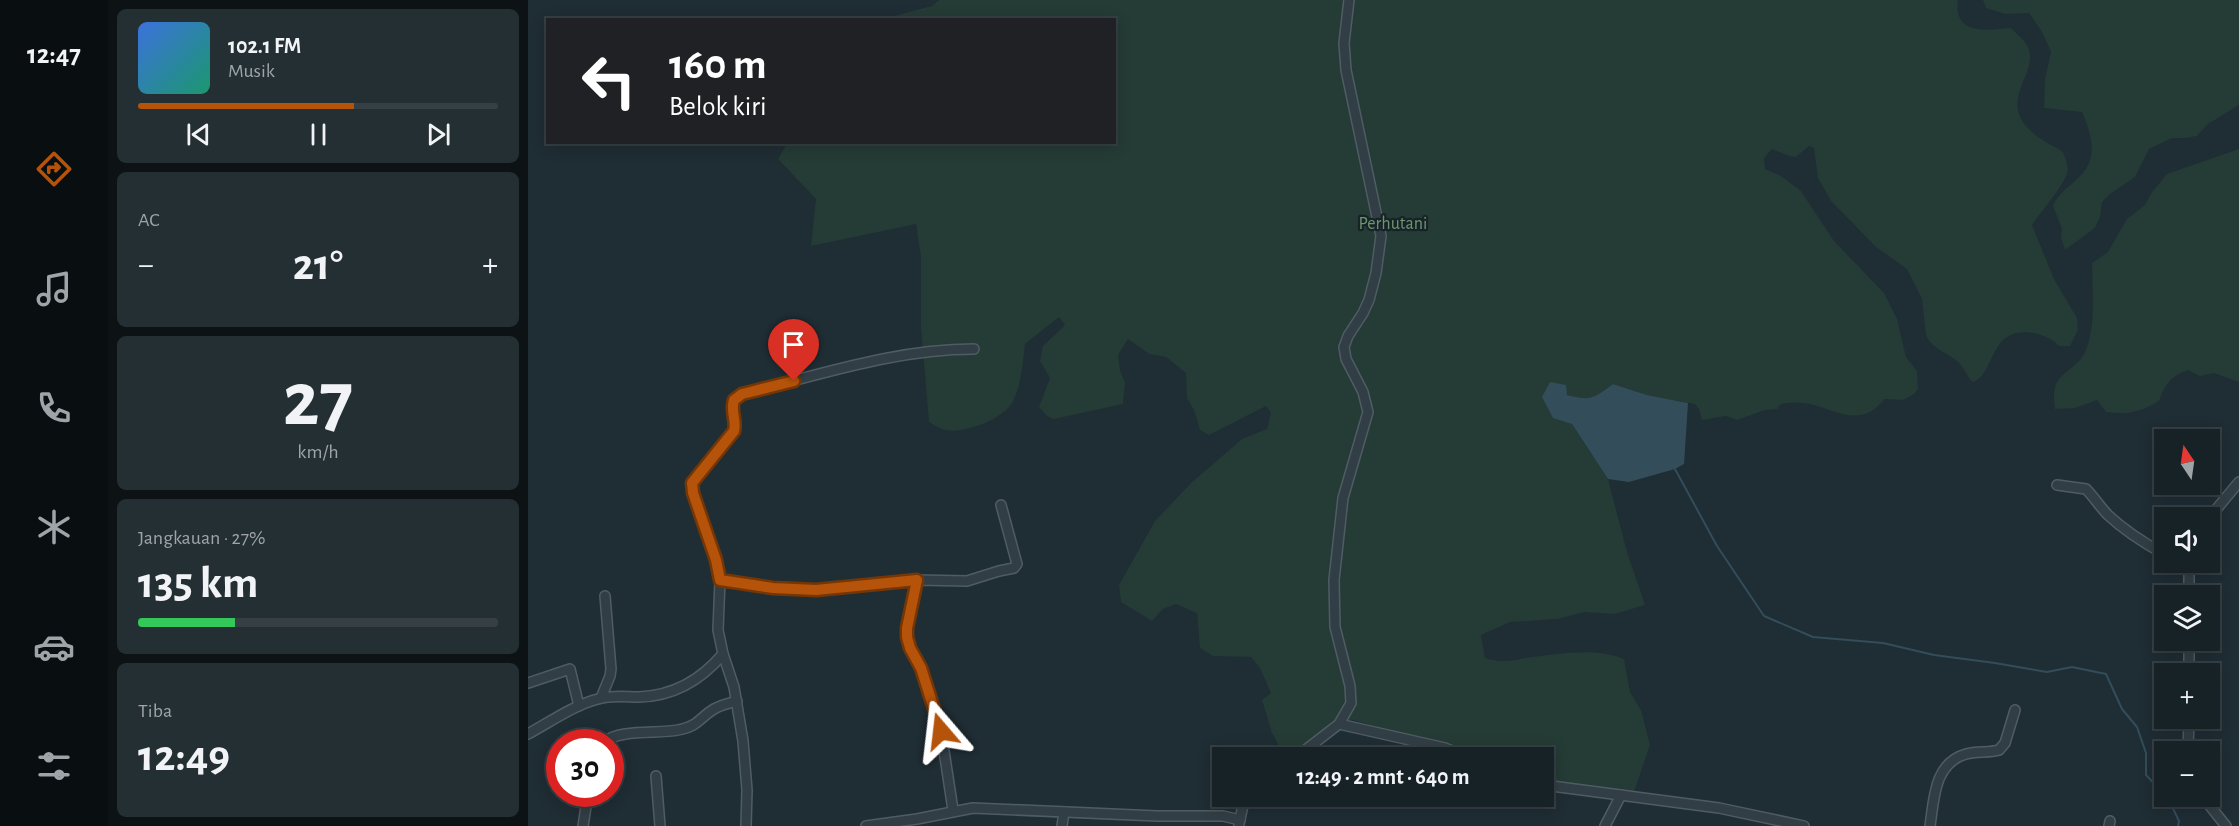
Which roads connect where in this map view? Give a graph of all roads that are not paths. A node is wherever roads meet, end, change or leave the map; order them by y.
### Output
1 (1349, 0) edge
2 (974, 349) dead end
3 (2239, 482) edge
4 (2057, 485) dead end
5 (1001, 505) dead end
6 (2218, 507) edge
7 (2154, 548) edge
8 (720, 580) junction
9 (917, 580) junction
10 (605, 596) dead end
11 (723, 654) junction
12 (528, 683) edge
13 (601, 698) junction
14 (737, 701) junction
15 (579, 706) junction
16 (2015, 710) dead end
17 (1339, 724) junction
18 (528, 734) edge
19 (624, 734) edge
20 (1309, 747) edge
21 (1441, 747) edge
22 (656, 776) dead end
23 (1554, 787) edge
24 (1620, 795) junction
25 (586, 807) edge
26 (1243, 807) edge
27 (2211, 807) edge
28 (953, 810) junction
29 (1064, 812) junction
30 (1239, 823) edge
31 (583, 826) edge
32 (660, 826) edge
33 (746, 826) edge
34 (866, 826) edge
35 (1062, 826) edge
36 (1605, 826) edge
37 (1804, 826) edge
38 (1930, 826) edge
39 (2226, 826) edge

1 - 17 street
2 - 8 street
3 - 6 street
4 - 7 street
5 - 9 street
8 - 9 street
8 - 11 street
9 - 28 street
10 - 13 street
11 - 13 street
11 - 14 street
12 - 15 street
13 - 15 street
14 - 19 street
14 - 33 street
15 - 18 street
16 - 38 street
17 - 20 street
17 - 21 street
22 - 32 street
23 - 24 street
24 - 36 street
24 - 37 street
25 - 31 street
26 - 30 street
27 - 39 street
28 - 29 street
28 - 34 street
29 - 30 street
29 - 35 street

